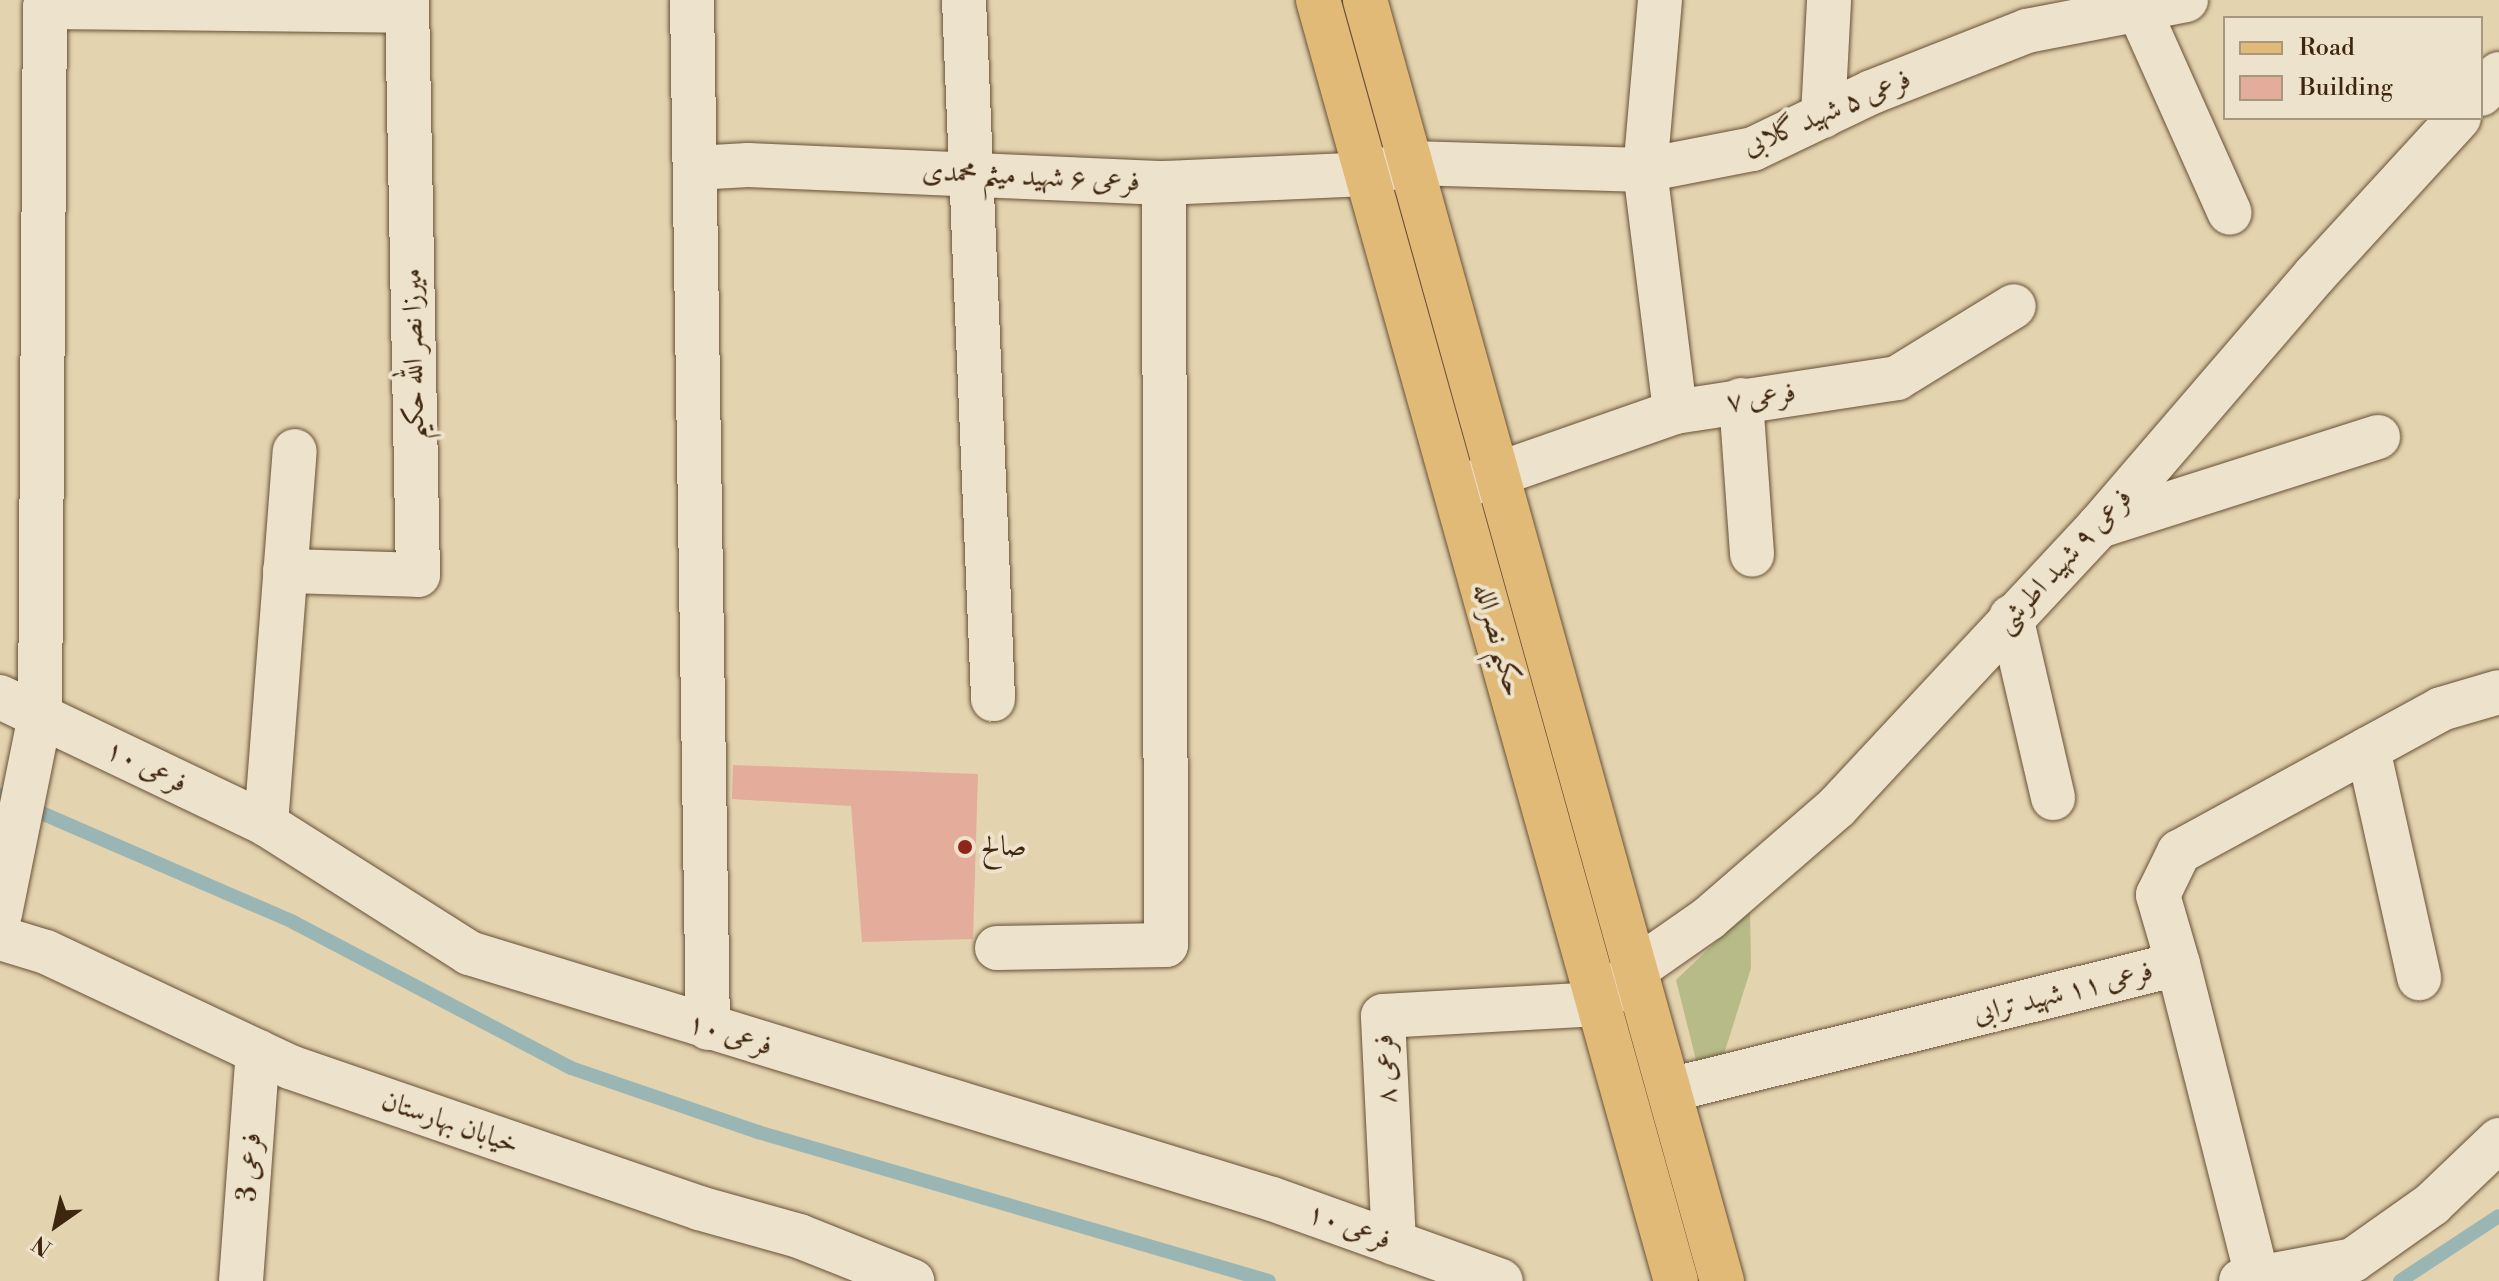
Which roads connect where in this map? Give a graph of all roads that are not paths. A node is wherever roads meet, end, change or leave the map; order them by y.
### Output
1 (692, 0) edge
2 (964, 0) edge
3 (1318, 0) edge
4 (1365, 0) edge
5 (1660, 0) edge
6 (1829, 0) edge
7 (2186, 0) edge
8 (407, 6) edge
9 (2086, 10) edge
10 (2139, 10) junction
11 (2499, 74) edge
12 (2483, 92) edge
13 (1823, 116) junction
14 (2457, 120) edge
15 (1411, 163) junction
16 (695, 168) junction
17 (1645, 170) junction
18 (1367, 174) junction
19 (972, 175) junction
20 (1164, 183) junction
21 (2230, 213) dead end
22 (2014, 306) dead end
23 (1741, 400) junction
24 (1675, 412) junction
25 (2378, 437) dead end
26 (295, 451) dead end
27 (1497, 474) junction
28 (1455, 489) junction
29 (2099, 526) junction
30 (1752, 555) dead end
31 (285, 571) junction
32 (2011, 617) junction
33 (2499, 692) edge
34 (0, 697) edge
35 (993, 699) dead end
36 (38, 728) junction
37 (2368, 749) junction
38 (2053, 798) dead end
39 (266, 824) junction
40 (2, 900) edge
41 (0, 938) edge
42 (997, 948) dead end
43 (2178, 964) junction
44 (1636, 969) junction
45 (2419, 978) dead end
46 (1599, 1004) junction
47 (708, 1028) junction
48 (258, 1052) junction
49 (1670, 1090) junction
50 (2499, 1140) edge
51 (1394, 1243) junction
52 (2249, 1278) edge
53 (241, 1281) edge
54 (912, 1281) edge
55 (1501, 1281) edge
56 (1676, 1281) edge
57 (1722, 1281) edge

1 - 16 street
2 - 19 street
3 - 18 main road, حکیم نصرالله
4 - 15 main road, حکیم نصرالله
5 - 17 street
6 - 13 street
7 - 10 street, فرعی ۵ شهید گلابی
8 - 31 street, میرزا نصر الله حکیم
8 - 36 street
9 - 10 street, فرعی ۵ شهید گلابی
9 - 13 street, فرعی ۵ شهید گلابی
10 - 21 street
11 - 12 street
13 - 17 street, فرعی ۵ شهید گلابی
14 - 29 street, فرعی ۹ شهید اطرشی
15 - 17 street, فرعی ۵ شهید گلابی
15 - 18 street, فرعی ۶ شهید میثم محمدی
15 - 27 main road, حکیم نصرالله
16 - 19 street, فرعی ۶ شهید میثم محمدی
16 - 47 street
17 - 24 street
18 - 20 street, فرعی ۶ شهید میثم محمدی
18 - 28 main road, حکیم نصرالله
19 - 20 street, فرعی ۶ شهید میثم محمدی
19 - 35 street
20 - 42 street
22 - 23 street, فرعی ۷
23 - 24 street, فرعی ۷
23 - 30 street
24 - 27 street, فرعی ۷
25 - 29 street
26 - 31 street
27 - 28 street, فرعی ۷
27 - 44 main road, حکیم نصرالله
28 - 46 main road, حکیم نصرالله
29 - 32 street, فرعی ۹ شهید اطرشی
31 - 39 street
32 - 38 street
32 - 44 street, فرعی ۹ شهید اطرشی
33 - 37 street, فرعی ۱۱ شهید ترابی
34 - 36 street, فرعی ۱۰
36 - 39 street, فرعی ۱۰
36 - 40 street
37 - 43 street, فرعی ۱۱ شهید ترابی
37 - 45 street
39 - 47 street, فرعی ۱۰
41 - 48 street, خیابان بهارستان
43 - 49 street, فرعی ۱۱ شهید ترابی
43 - 52 street
44 - 46 street, فرعی ۹ شهید اطرشی
44 - 49 main road, حکیم نصرالله
46 - 51 street, فرعی ۸
46 - 56 main road, حکیم نصرالله
47 - 51 street, فرعی ۱۰
48 - 53 street, فرعی 3
48 - 54 street, خیابان بهارستان
49 - 57 main road, حکیم نصرالله
50 - 52 street
51 - 55 street, فرعی ۱۰

